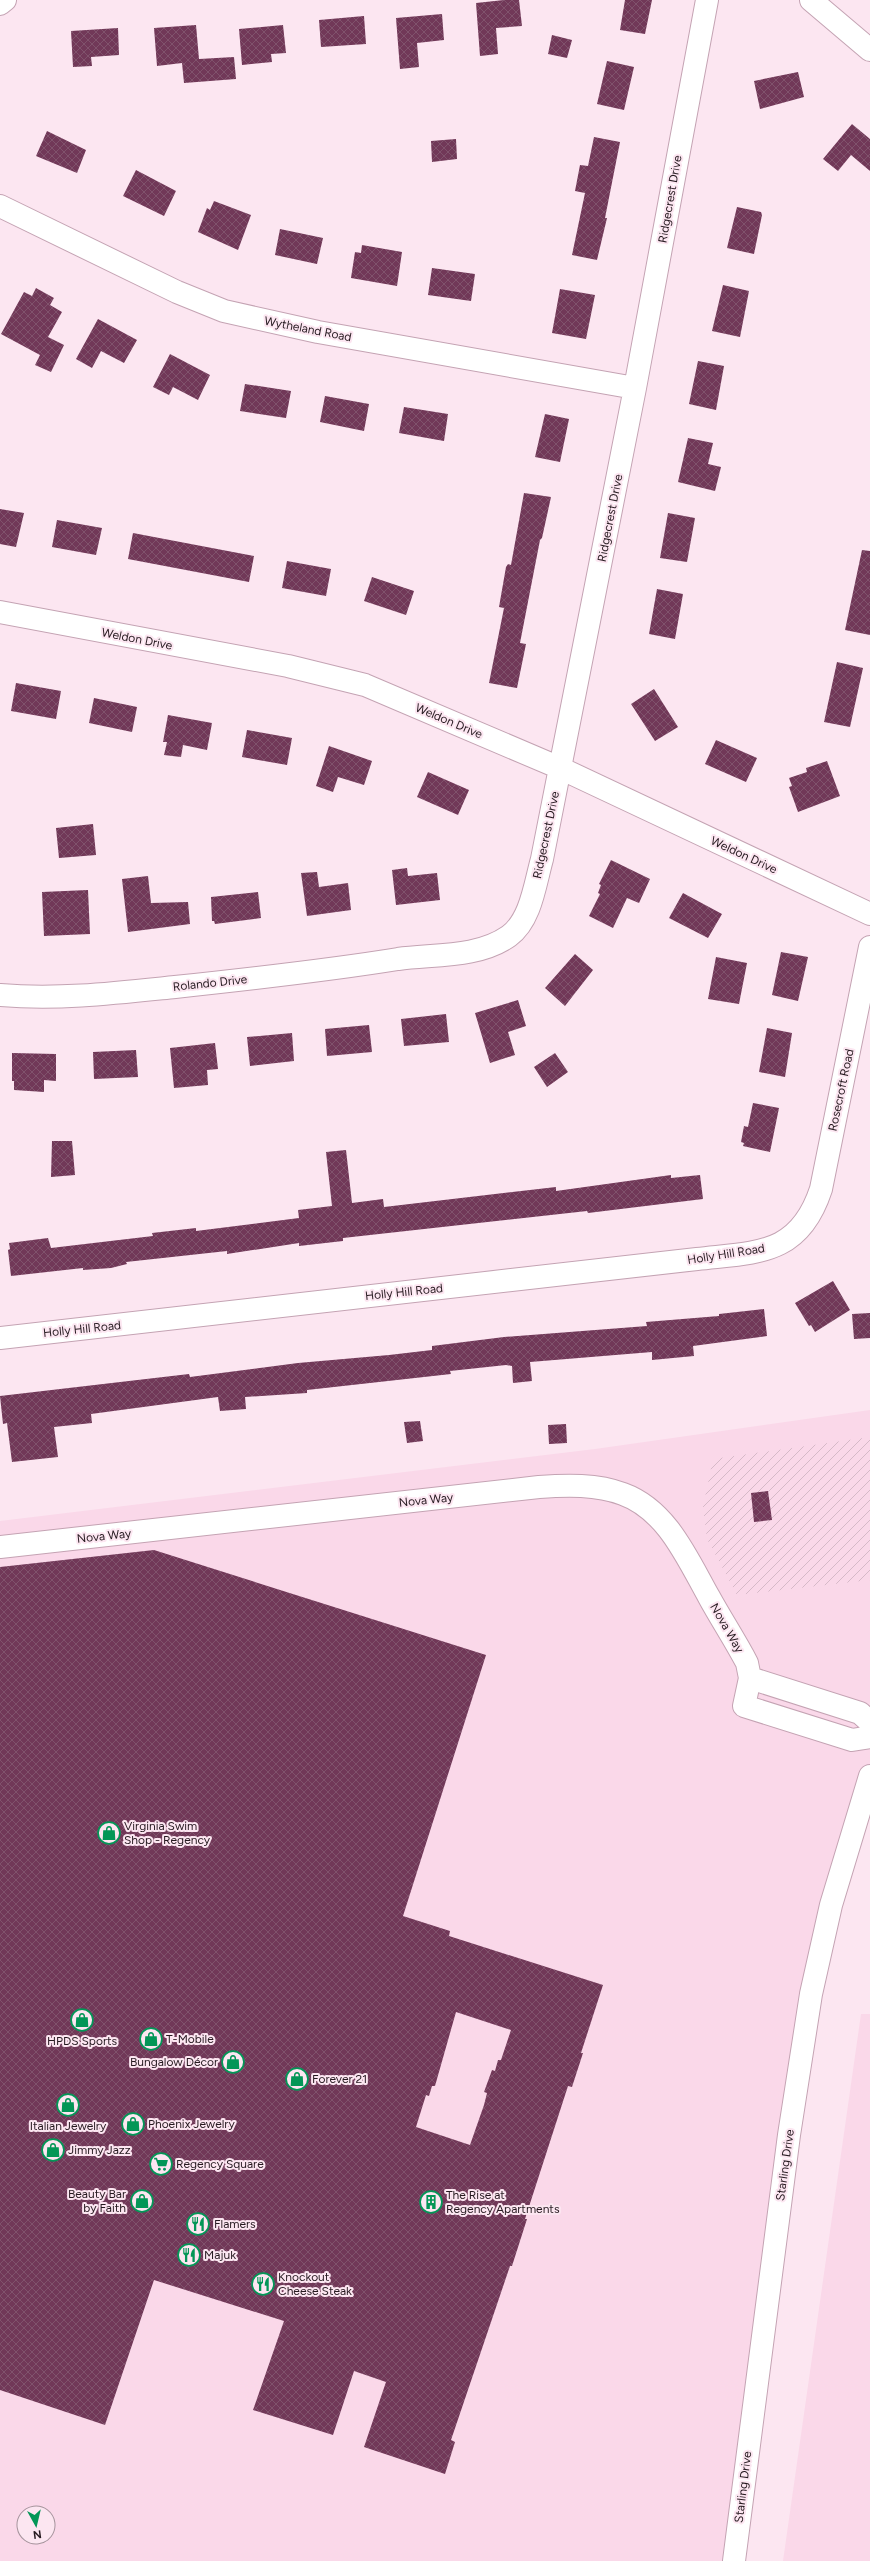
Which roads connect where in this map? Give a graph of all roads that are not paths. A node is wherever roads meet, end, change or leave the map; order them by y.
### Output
1 (5, 0) edge
2 (707, 0) edge
3 (810, 0) edge
4 (0, 4) edge
5 (870, 50) edge
6 (0, 206) edge
7 (635, 388) junction
8 (0, 612) edge
9 (560, 768) junction
10 (870, 914) edge
11 (870, 947) edge
12 (419, 957) joint
13 (0, 995) edge
14 (801, 1228) joint
15 (0, 1338) edge
16 (0, 1548) edge
17 (750, 1678) junction
18 (870, 1722) edge
19 (870, 1736) edge
20 (870, 1776) edge
21 (734, 2561) edge

1 - 4 street
2 - 7 street, Ridgecrest Drive
3 - 5 street
6 - 7 street, Wytheland Road
7 - 9 street, Ridgecrest Drive
8 - 9 street, Weldon Drive
9 - 10 street, Weldon Drive
9 - 12 street, Ridgecrest Drive
11 - 14 street, Rosecroft Road
12 - 13 street, Rolando Drive
14 - 15 street, Holly Hill Road
16 - 17 street, Nova Way
17 - 18 street
17 - 19 street, Nova Way
20 - 21 street, Starling Drive

